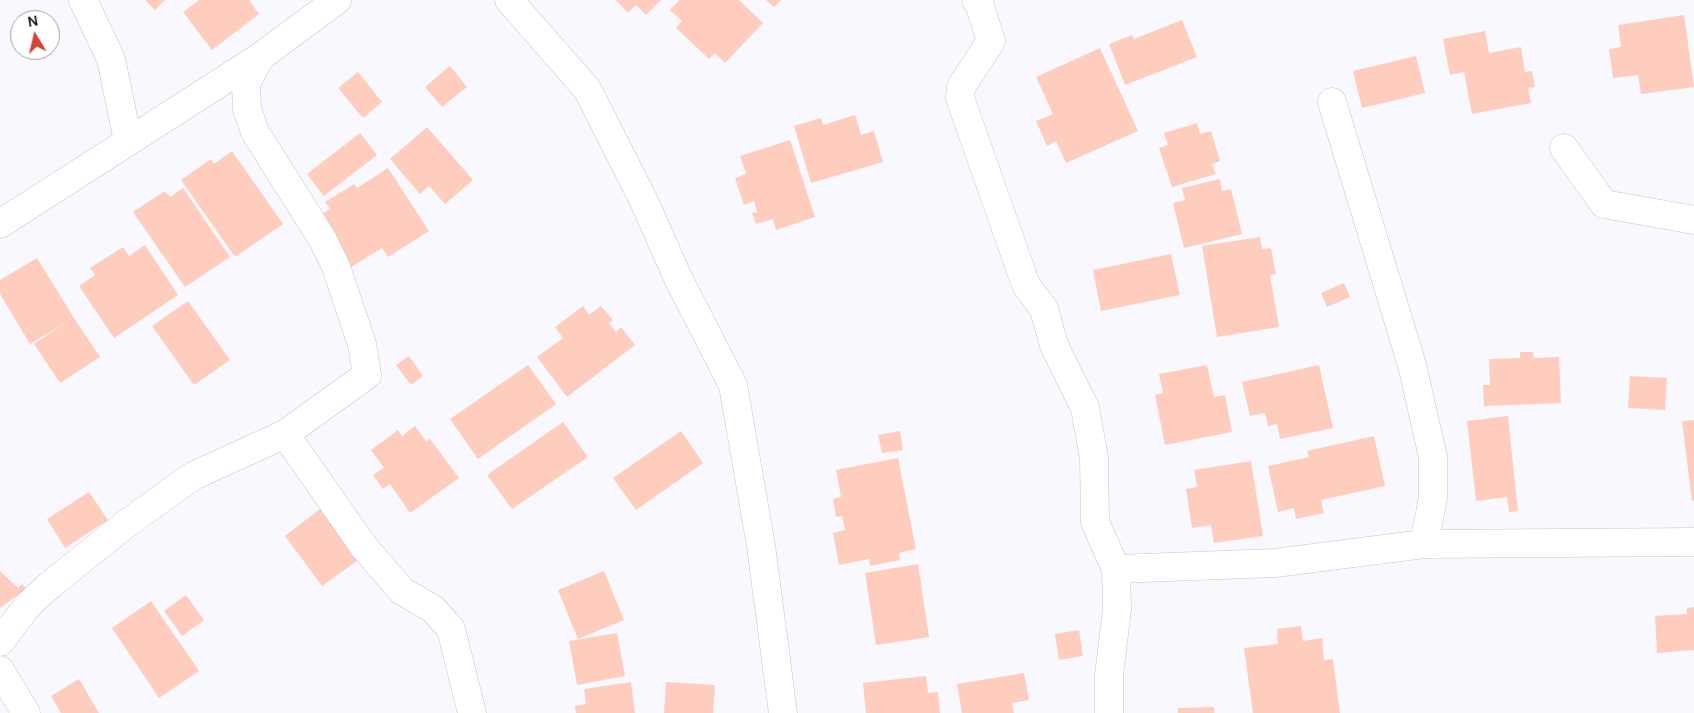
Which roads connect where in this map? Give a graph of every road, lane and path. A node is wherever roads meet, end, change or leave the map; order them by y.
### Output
1 (83, 0) edge
2 (337, 0) edge
3 (509, 0) edge
4 (976, 0) edge
5 (260, 57) junction
6 (1332, 102) dead end
7 (128, 141) junction
8 (1564, 148) dead end
9 (1694, 220) edge
10 (0, 224) edge
11 (285, 434) junction
12 (1694, 542) edge
13 (1424, 544) junction
14 (1116, 569) junction
15 (0, 642) edge
16 (0, 670) edge
17 (26, 713) edge
18 (472, 713) edge
19 (783, 713) edge
20 (1109, 713) edge

1 - 7 street
2 - 5 street
3 - 19 street
4 - 14 street
5 - 7 street
5 - 11 street
6 - 13 street
7 - 10 street
8 - 9 street
11 - 15 street
11 - 18 street
12 - 13 street
13 - 14 street
14 - 20 street
16 - 17 street

